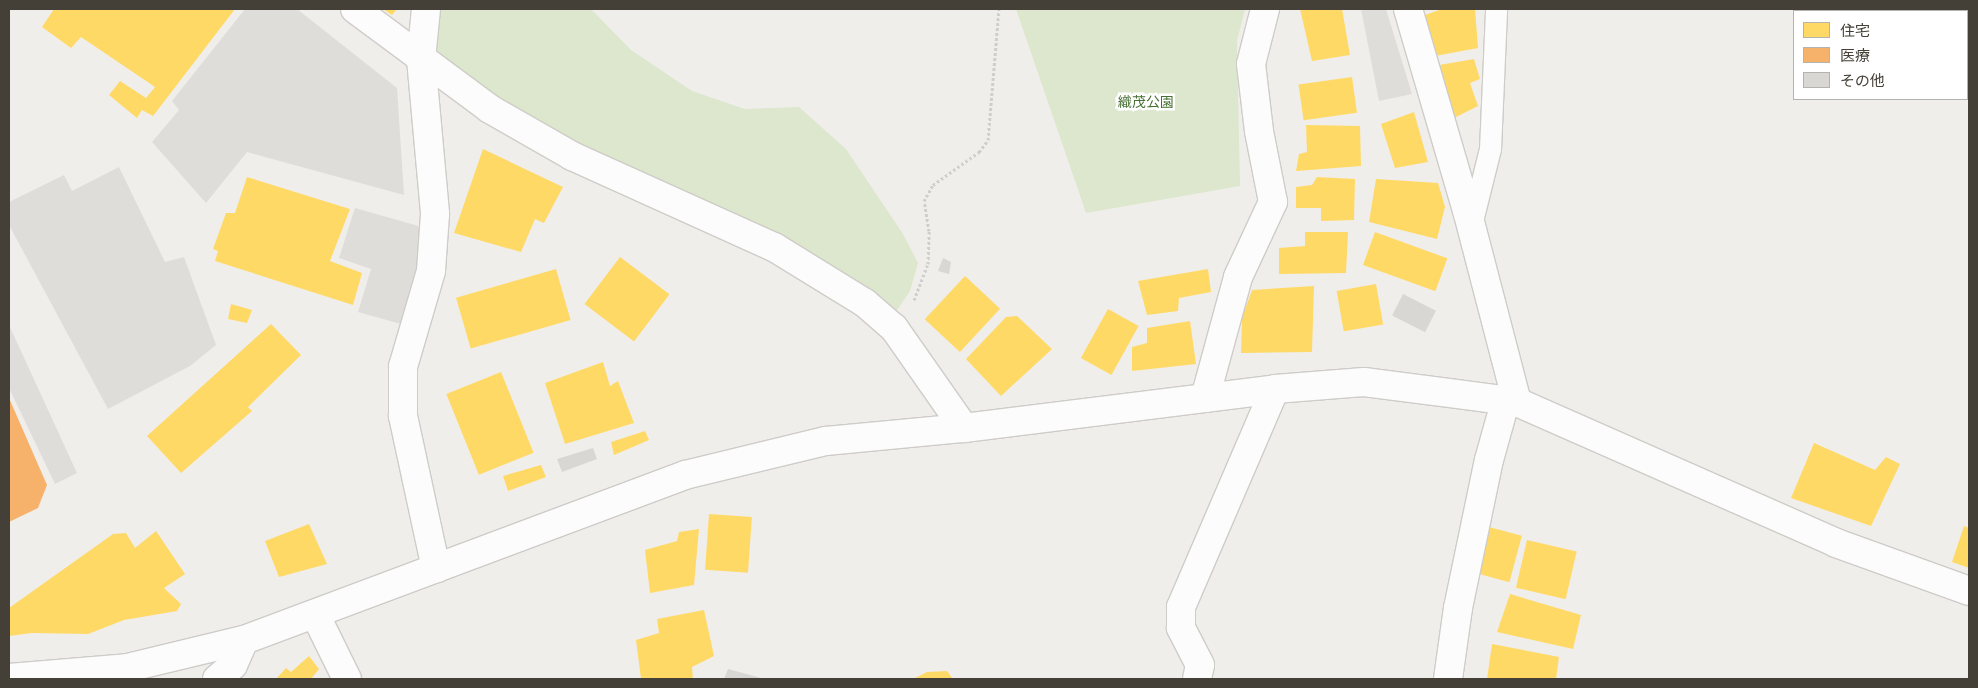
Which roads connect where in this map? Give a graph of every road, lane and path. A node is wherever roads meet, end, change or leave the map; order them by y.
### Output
1 (355, 9) edge
2 (426, 9) edge
3 (998, 9) edge
4 (1265, 9) edge
5 (1408, 9) edge
6 (1496, 9) edge
7 (421, 59) junction
8 (1471, 226) junction
9 (894, 328) junction
10 (1275, 389) junction
11 (1205, 398) junction
12 (1511, 400) junction
13 (964, 428) junction
14 (436, 568) junction
15 (1969, 591) edge
16 (316, 616) junction
17 (244, 640) junction
18 (9, 678) edge
19 (217, 679) edge
20 (347, 679) edge
21 (1197, 679) edge
22 (1448, 679) edge

1 - 7 street
2 - 7 street
3 - 9 path
4 - 11 street
5 - 8 street
6 - 8 lane
7 - 9 street
7 - 14 street
8 - 12 street
9 - 13 street
10 - 11 street
10 - 12 street
10 - 21 street
11 - 13 street
12 - 15 street
12 - 22 street
13 - 14 street
14 - 16 street
16 - 17 street
16 - 20 street
17 - 18 street
17 - 19 street

